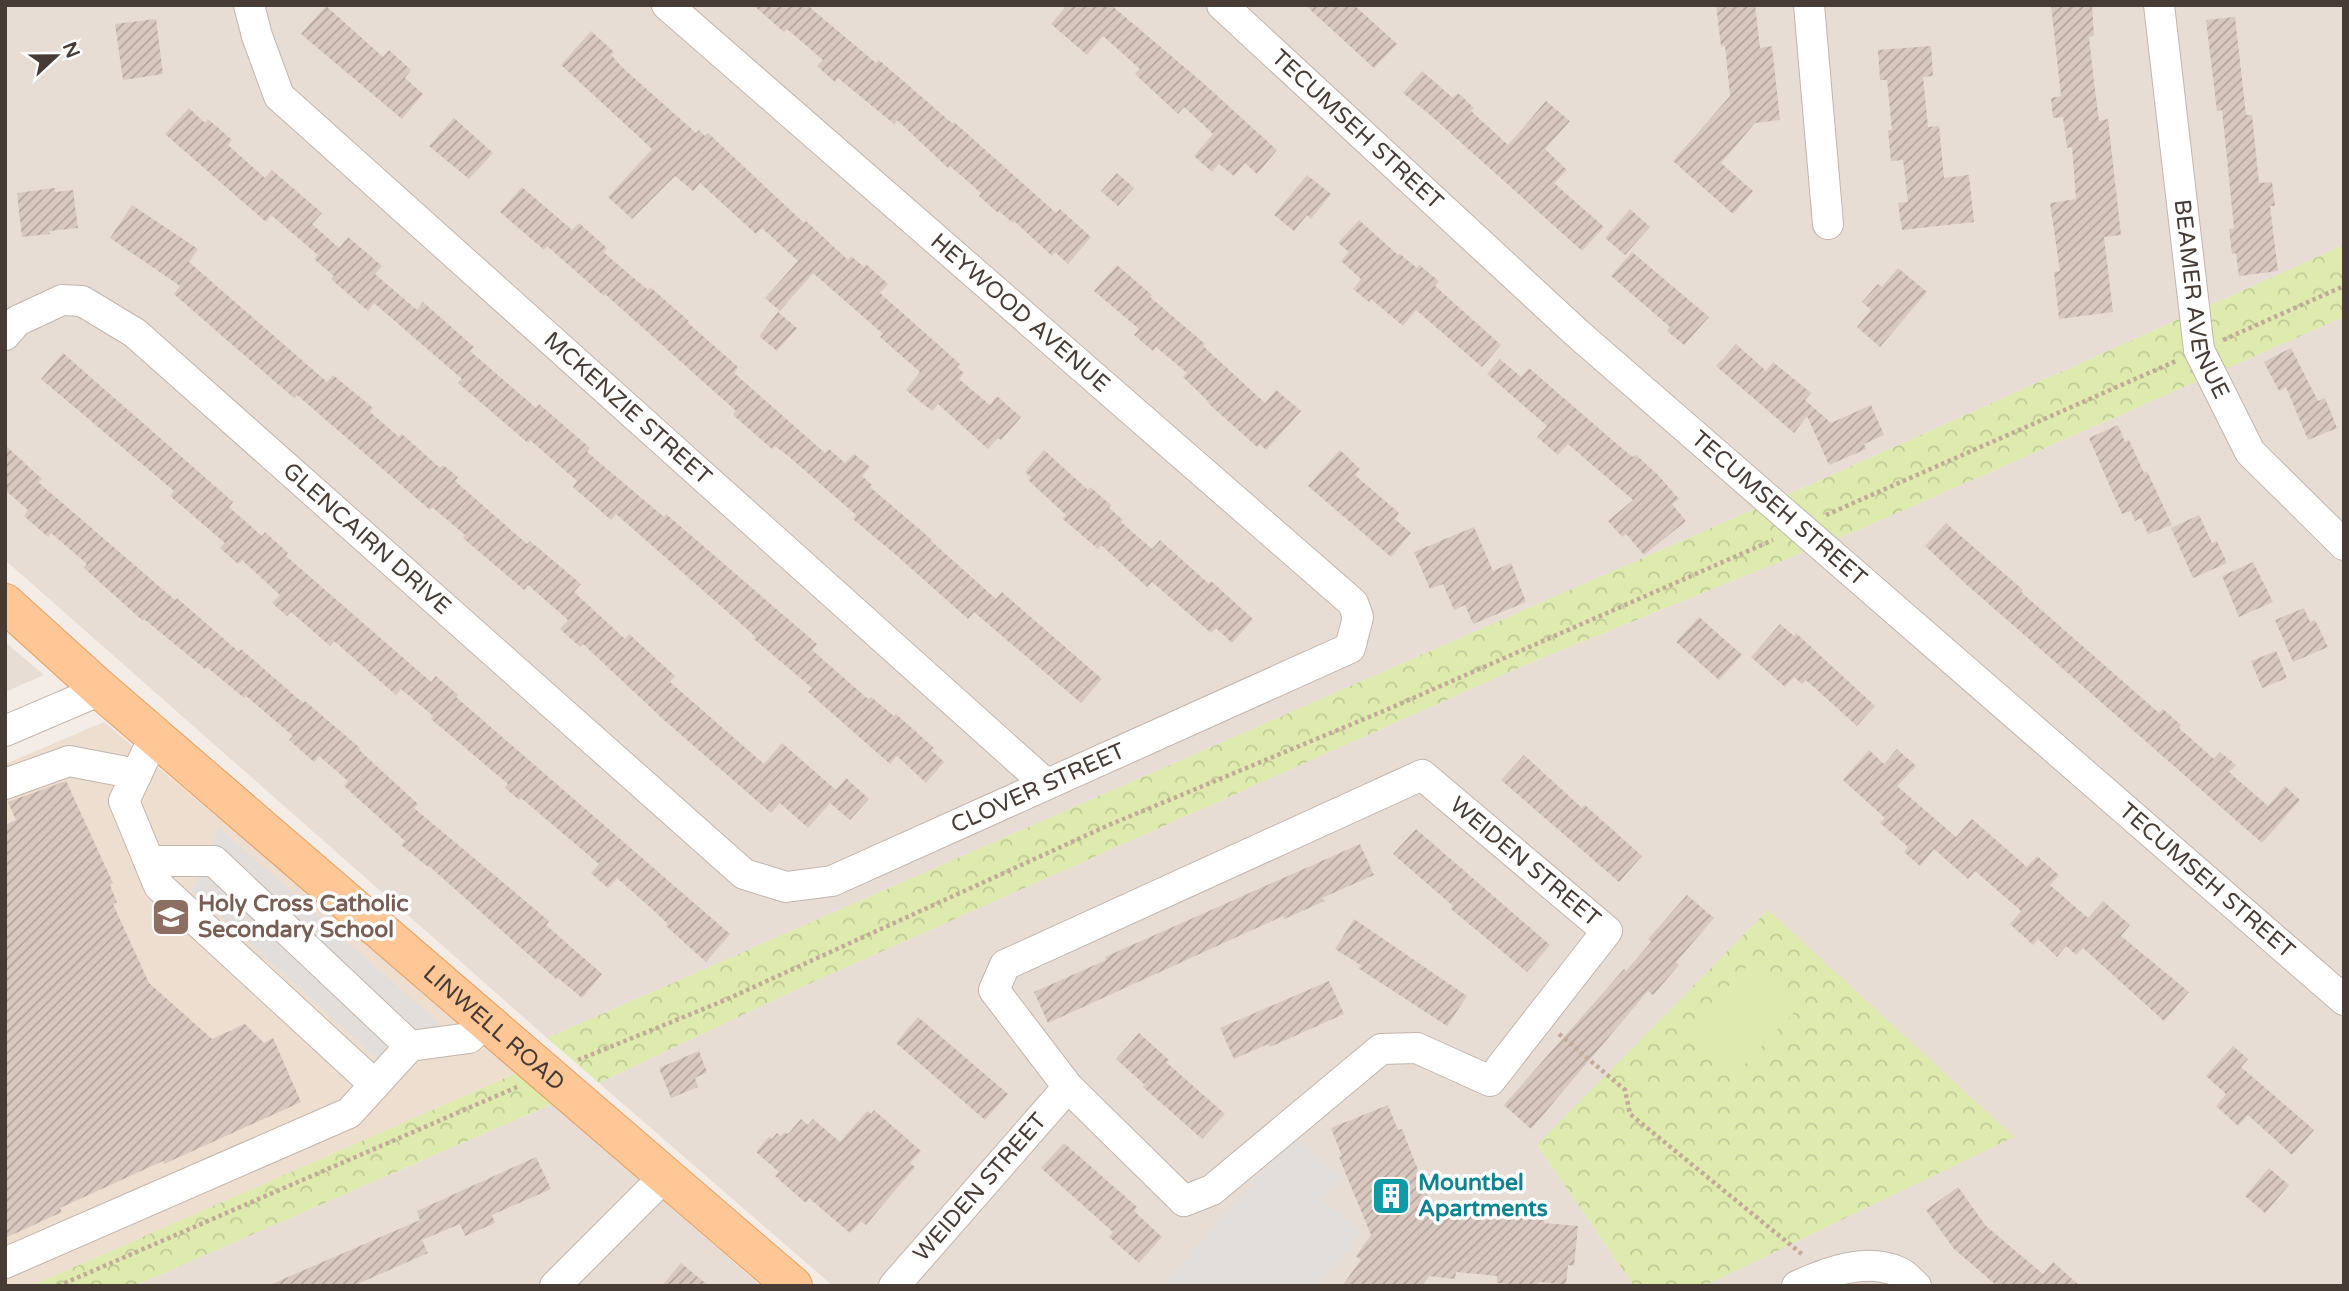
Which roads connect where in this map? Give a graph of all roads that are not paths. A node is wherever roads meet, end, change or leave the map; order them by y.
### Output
1 (249, 5) edge
2 (667, 5) edge
3 (1223, 5) edge
4 (1809, 5) edge
5 (2159, 5) edge
6 (1828, 224) dead end
7 (5, 335) edge
8 (2344, 545) edge
9 (5, 603) edge
10 (1356, 628) joint
11 (101, 690) junction
12 (5, 731) edge
13 (155, 735) junction
14 (137, 774) junction
15 (5, 784) edge
16 (1046, 784) junction
17 (710, 844) joint
18 (149, 861) junction
19 (2344, 1000) edge
20 (488, 1020) junction
21 (410, 1046) junction
22 (374, 1084) junction
23 (1068, 1087) junction
24 (666, 1175) junction
25 (5, 1263) edge
26 (555, 1286) edge
27 (793, 1286) edge
28 (894, 1286) edge
29 (1797, 1286) edge
30 (1916, 1286) edge

1 - 16 street, MCKENZIE STREET
2 - 10 street, HEYWOOD AVENUE
3 - 19 street, TECUMSEH STREET
4 - 6 street
5 - 8 street, BEAMER AVENUE
7 - 17 street, GLENCAIRN DRIVE
9 - 11 main road, LINWELL ROAD
10 - 16 street, CLOVER STREET
11 - 12 street
11 - 13 main road, LINWELL ROAD
13 - 14 street
13 - 20 main road, LINWELL ROAD
14 - 15 street
14 - 18 street
16 - 17 street, CLOVER STREET
18 - 21 street
18 - 22 street
20 - 21 street
20 - 24 main road, LINWELL ROAD
21 - 22 street
22 - 25 street
23 - 23 street, WEIDEN STREET
23 - 28 street, WEIDEN STREET
24 - 26 street
24 - 27 main road, LINWELL ROAD
29 - 30 street

